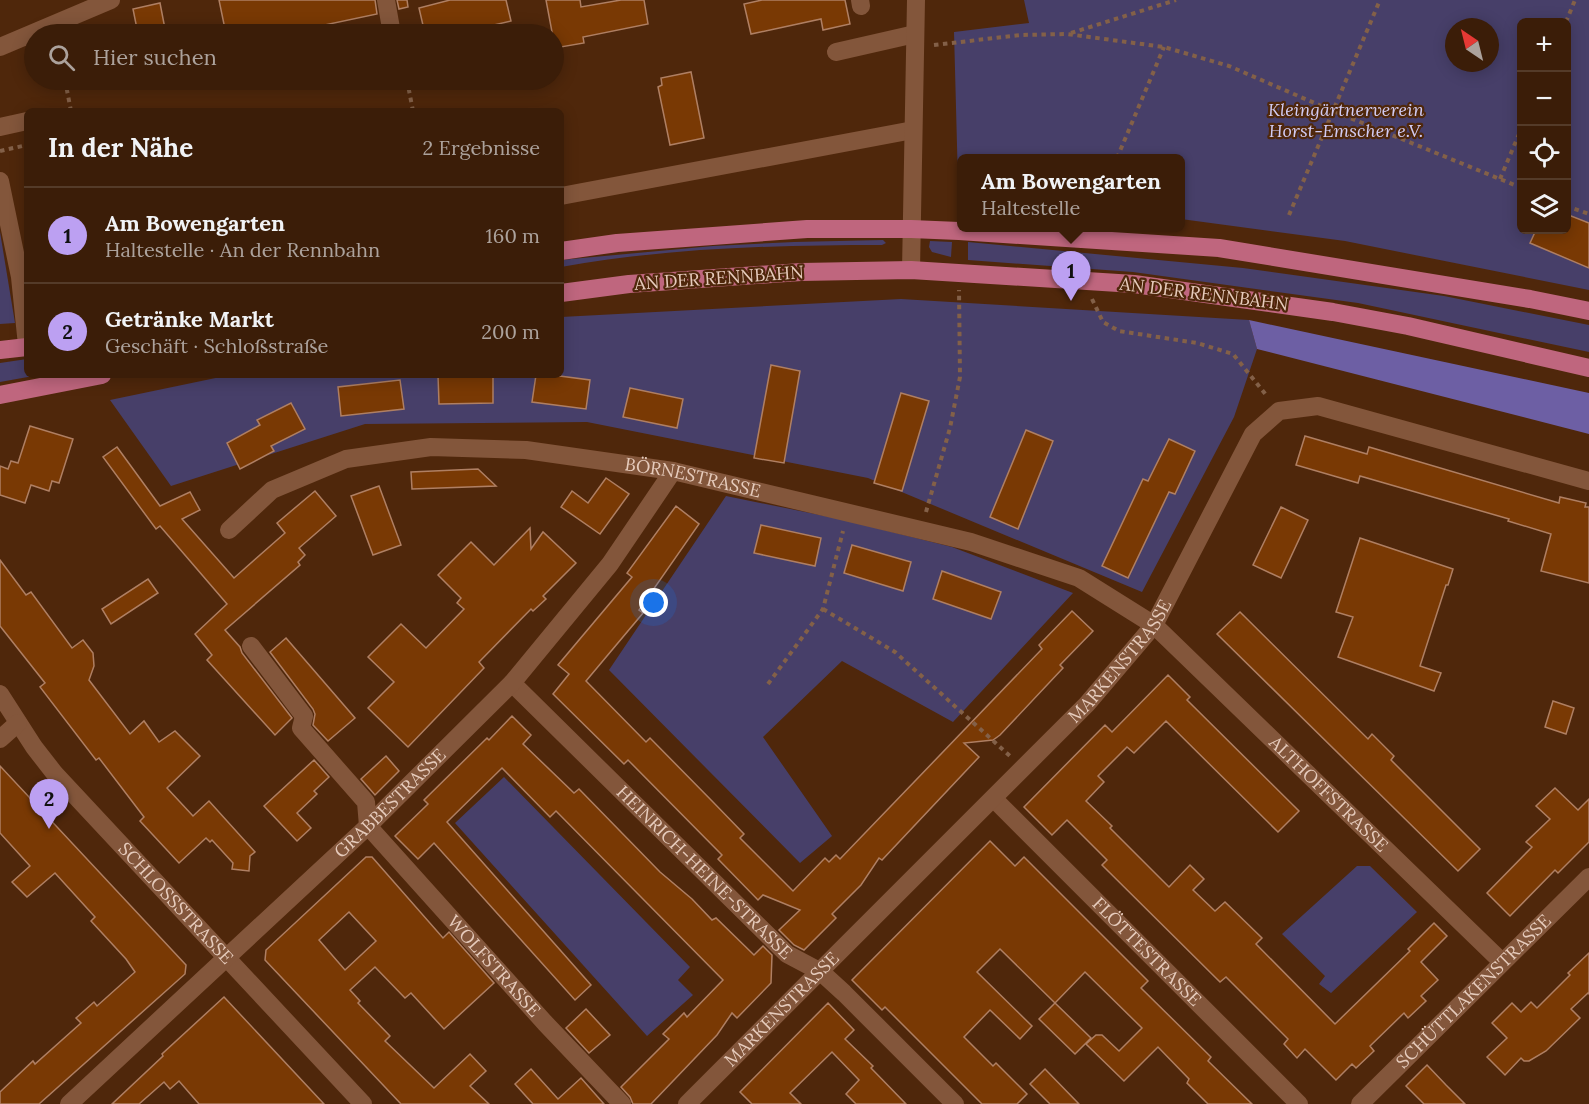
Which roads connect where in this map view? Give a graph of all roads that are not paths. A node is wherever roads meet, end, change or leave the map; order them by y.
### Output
1 (111, 0) edge
2 (386, 0) edge
3 (916, 0) edge
4 (54, 24) edge
5 (390, 24) edge
6 (24, 37) edge
7 (915, 40) junction
8 (0, 47) edge
9 (836, 52) dead end
10 (24, 123) edge
11 (0, 127) edge
12 (913, 130) junction
13 (0, 181) edge
14 (564, 195) edge
15 (911, 229) junction
16 (957, 232) edge
17 (960, 232) edge
18 (564, 252) edge
19 (911, 270) junction
20 (23, 277) edge
21 (564, 293) edge
22 (24, 294) edge
23 (1589, 311) edge
24 (24, 346) edge
25 (0, 350) edge
26 (1589, 368) edge
27 (87, 378) edge
28 (0, 395) edge
29 (673, 471) junction
30 (1589, 482) edge
31 (229, 530) dead end
32 (1154, 625) junction
33 (250, 646) dead end
34 (512, 682) junction
35 (0, 694) edge
36 (18, 723) junction
37 (0, 739) edge
38 (994, 799) junction
39 (368, 826) junction
40 (1589, 877) edge
41 (225, 958) junction
42 (1502, 962) junction
43 (820, 972) junction
44 (69, 1104) edge
45 (363, 1104) edge
46 (622, 1104) edge
47 (687, 1104) edge
48 (955, 1104) edge
49 (1299, 1104) edge
50 (1360, 1104) edge

1 - 4 street
2 - 5 street
3 - 7 street
6 - 8 street
7 - 9 street
7 - 12 street
10 - 11 street
12 - 14 street
12 - 15 street
13 - 20 street
15 - 16 main road
15 - 18 main road
15 - 19 street
17 - 23 main road
19 - 21 main road, AN DER RENNBAHN
19 - 26 main road, AN DER RENNBAHN
20 - 22 street
24 - 25 main road
27 - 28 main road
29 - 31 street, BÖRNESTRASSE
29 - 32 street, BÖRNESTRASSE
29 - 34 street, GRABBESTRASSE
30 - 32 street, MARKENSTRASSE
32 - 38 street, MARKENSTRASSE
32 - 42 street, ALTHOFFSTRASSE
33 - 39 street
34 - 39 street, GRABBESTRASSE
34 - 43 street, HEINRICH-HEINE-STRASSE
35 - 36 street, SCHLOSSSTRASSE
36 - 37 street
36 - 41 street, SCHLOSSSTRASSE
38 - 43 street, MARKENSTRASSE
38 - 49 street, FLÖTTESTRASSE
39 - 41 street, GRABBESTRASSE
39 - 46 street, WOLFSTRASSE
40 - 42 street, SCHÜTTLAKENSTRASSE
41 - 44 street, GRABBESTRASSE
41 - 45 street, SCHLOSSSTRASSE
42 - 50 street, SCHÜTTLAKENSTRASSE
43 - 47 street, MARKENSTRASSE
43 - 48 street, HEINRICH-HEINE-STRASSE

